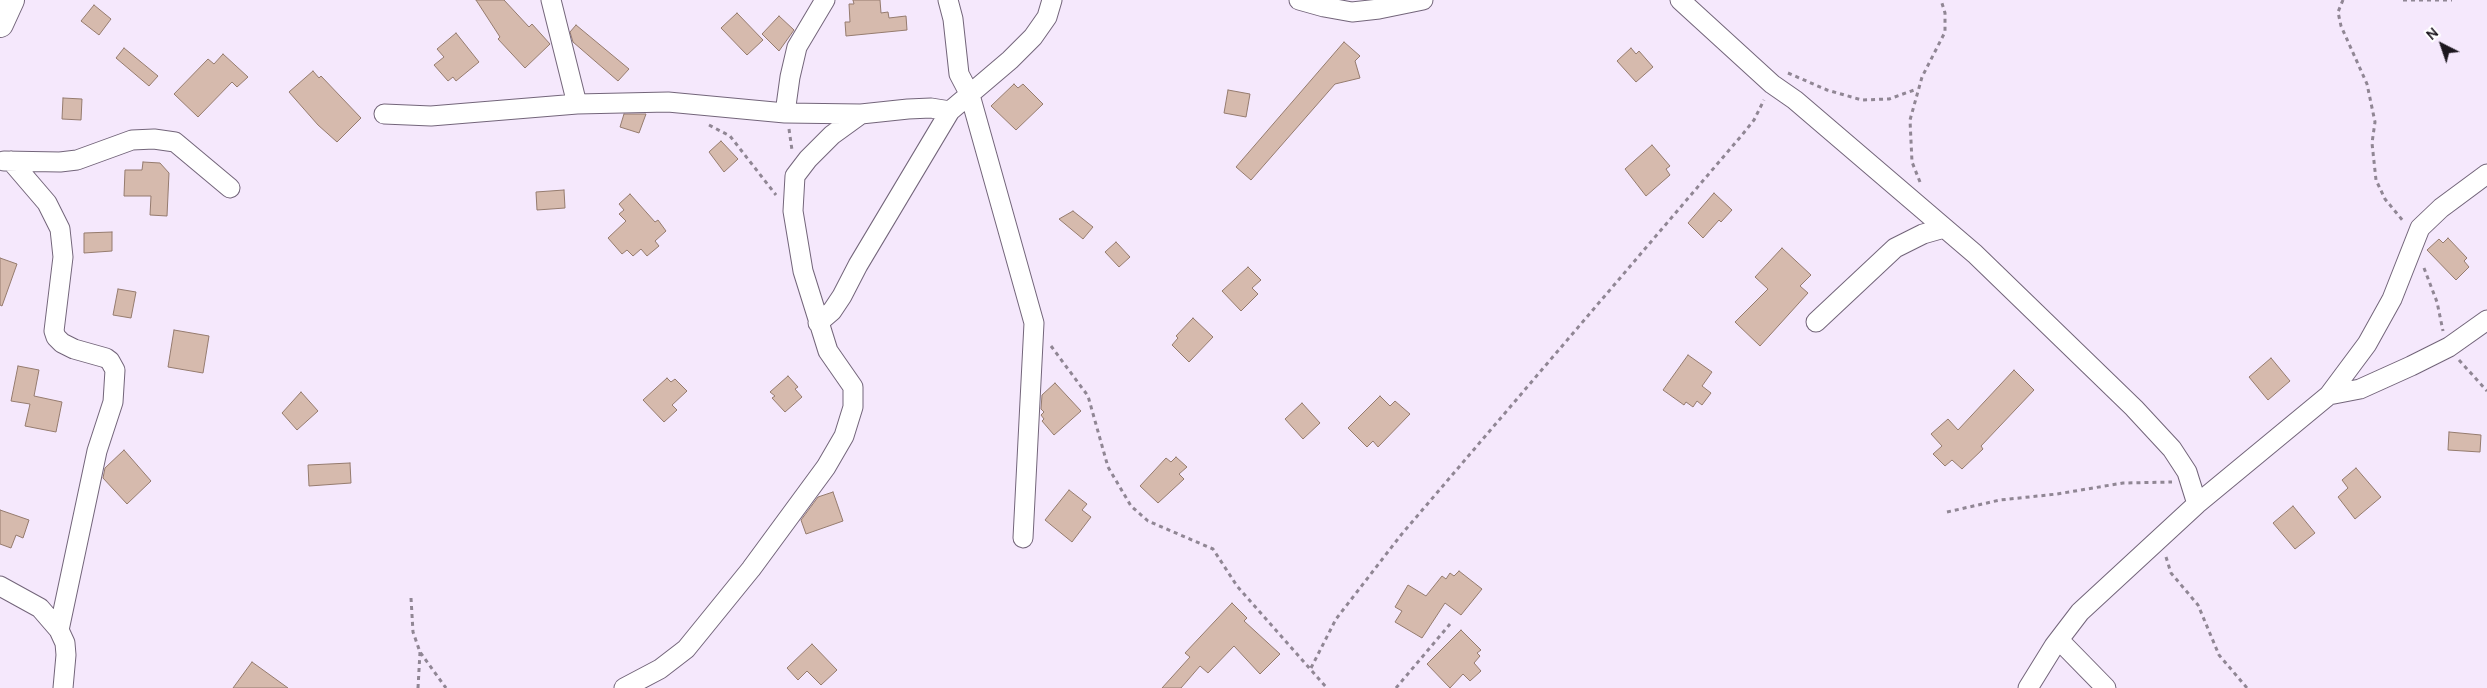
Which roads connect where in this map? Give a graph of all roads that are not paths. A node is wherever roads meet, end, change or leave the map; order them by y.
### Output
1 (11, 0) edge
2 (551, 0) edge
3 (824, 0) edge
4 (948, 0) edge
5 (1052, 0) edge
6 (1299, 0) edge
7 (1422, 0) edge
8 (1680, 0) edge
9 (0, 24) edge
10 (970, 95) junction
11 (577, 104) junction
12 (950, 111) junction
13 (785, 113) junction
14 (384, 114) dead end
15 (861, 114) junction
16 (6, 161) edge
17 (2487, 174) edge
18 (230, 188) dead end
19 (1944, 228) junction
20 (2487, 320) edge
21 (1816, 322) dead end
22 (818, 323) junction
23 (2329, 395) junction
24 (2197, 504) junction
25 (1023, 538) dead end
26 (0, 586) edge
27 (59, 630) junction
28 (2059, 640) junction
29 (63, 688) edge
30 (624, 688) edge
31 (2028, 688) edge
32 (2106, 688) edge

1 - 9 main road
2 - 11 street
3 - 13 street
4 - 10 street
5 - 10 street
6 - 7 street
8 - 19 street
10 - 12 street
10 - 25 street
11 - 13 street
11 - 14 street
12 - 15 street
12 - 22 street
13 - 15 street
15 - 22 street
16 - 18 street
16 - 27 street
17 - 23 street
19 - 21 street
19 - 24 street
20 - 23 street
22 - 30 street
23 - 24 street
24 - 28 street
26 - 27 street
27 - 29 street
28 - 31 street
28 - 32 street

